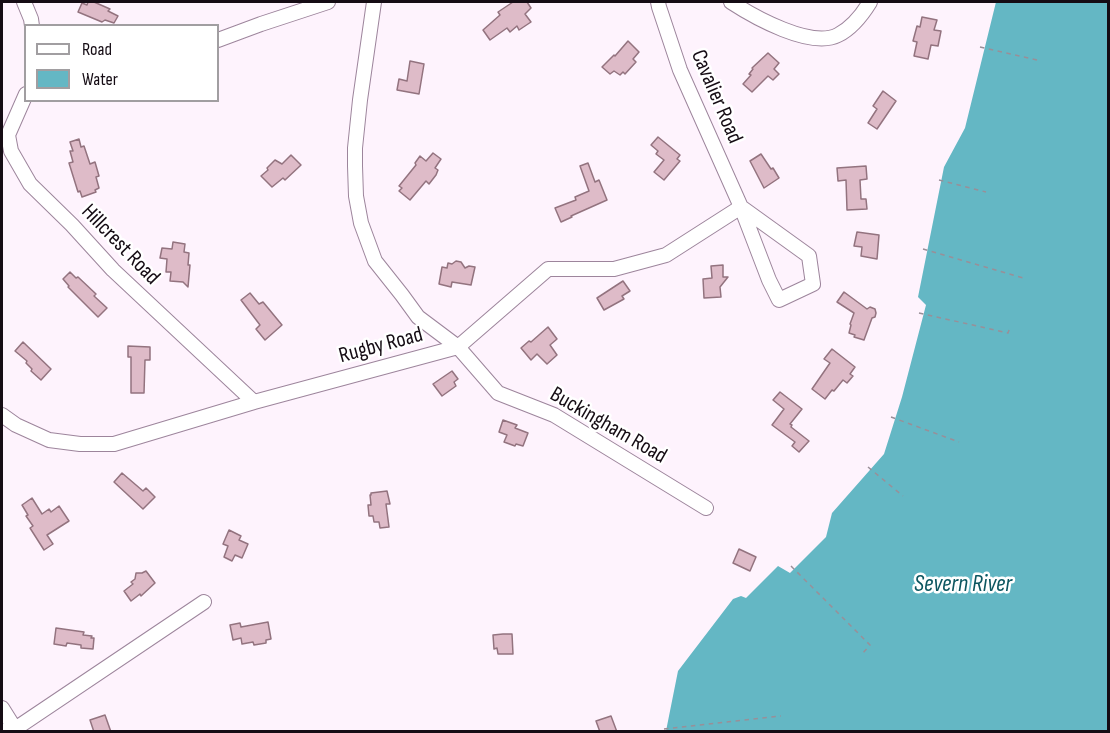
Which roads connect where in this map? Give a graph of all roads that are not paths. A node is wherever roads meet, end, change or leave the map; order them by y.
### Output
1 (24, 2) edge
2 (328, 2) edge
3 (374, 2) edge
4 (658, 2) edge
5 (731, 2) edge
6 (870, 2) edge
7 (32, 24) edge
8 (219, 40) edge
9 (24, 99) edge
10 (747, 213) junction
11 (458, 347) junction
12 (254, 402) junction
13 (2, 415) edge
14 (706, 508) dead end
15 (204, 602) dead end
16 (3, 713) edge
17 (11, 730) edge

1 - 7 street
2 - 8 street
3 - 11 street, Buckingham Road
4 - 10 street, Cavalier Road
5 - 6 street
9 - 12 street, Hillcrest Road
10 - 10 street, Cavalier Road
10 - 11 street, Rugby Road
11 - 12 street, Rugby Road
11 - 14 street, Buckingham Road
12 - 13 street, Rugby Road
15 - 17 street
16 - 17 street

